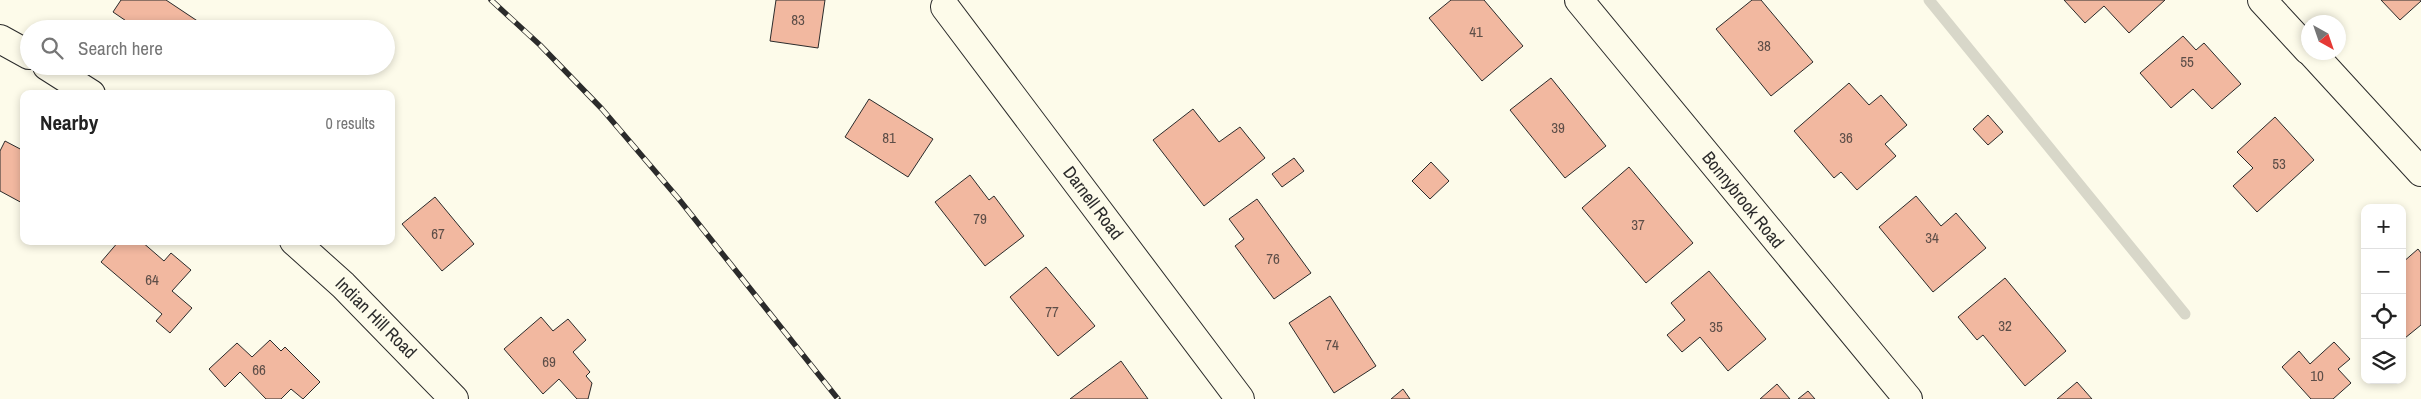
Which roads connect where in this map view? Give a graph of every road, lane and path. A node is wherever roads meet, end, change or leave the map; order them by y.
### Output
1 (1579, 0) edge
2 (2262, 0) edge
3 (945, 7) dead end
4 (0, 39) edge
5 (2301, 41) edge
6 (20, 50) edge
7 (2318, 60) edge
8 (61, 75) edge
9 (85, 90) edge
10 (2421, 172) edge
11 (298, 245) edge
12 (454, 399) edge
13 (1240, 399) edge
14 (1908, 399) edge

1 - 14 street, Bonnybrook Road
2 - 5 street
3 - 13 street, Darnell Road
4 - 6 street
7 - 10 street
8 - 9 street
11 - 12 street, Indian Hill Road

